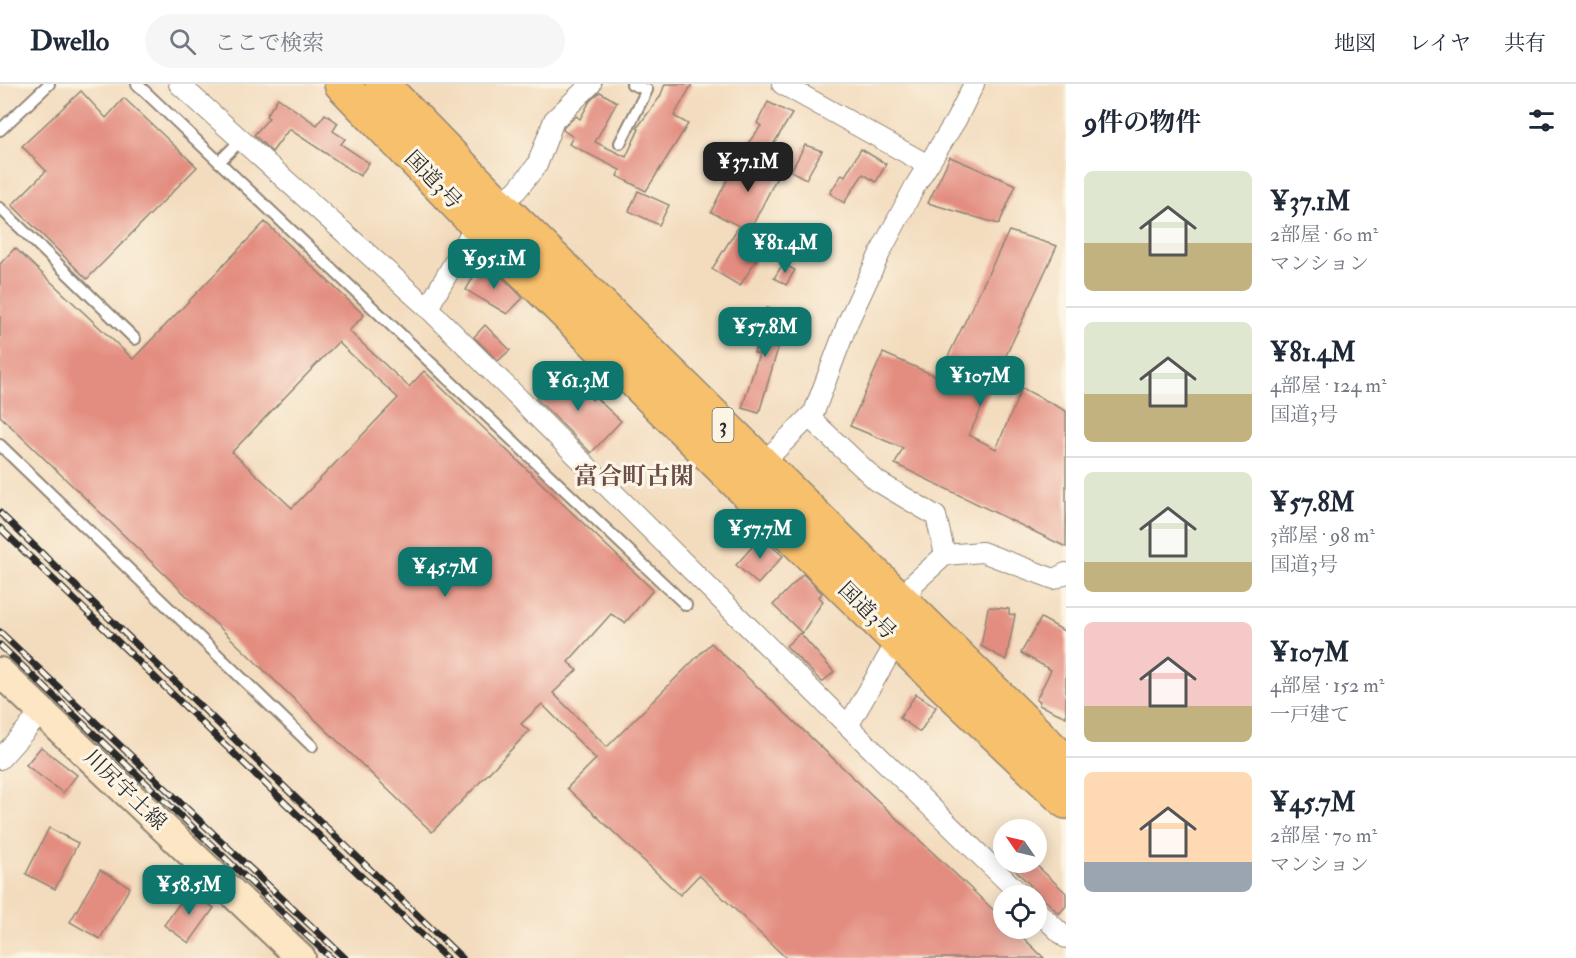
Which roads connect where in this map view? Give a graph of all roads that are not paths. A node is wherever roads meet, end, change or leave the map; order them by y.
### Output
1 (49, 84) edge
2 (137, 84) edge
3 (179, 84) edge
4 (341, 84) edge
5 (382, 84) edge
6 (591, 84) edge
7 (632, 84) edge
8 (782, 84) edge
9 (974, 84) edge
10 (0, 130) edge
11 (241, 140) junction
12 (620, 143) dead end
13 (219, 162) junction
14 (928, 165) junction
15 (0, 208) edge
16 (487, 214) junction
17 (428, 308) junction
18 (135, 339) dead end
19 (809, 417) junction
20 (0, 445) edge
21 (762, 464) junction
22 (945, 555) junction
23 (1066, 573) edge
24 (686, 605) dead end
25 (909, 608) junction
26 (897, 641) junction
27 (0, 672) edge
28 (42, 712) junction
29 (848, 726) junction
30 (312, 746) dead end
31 (0, 759) edge
32 (1066, 762) edge
33 (1066, 802) edge
34 (1011, 885) edge
35 (1047, 920) edge
36 (1066, 938) edge
37 (301, 958) edge

1 - 10 lane
2 - 13 lane
3 - 11 street
4 - 16 highway, 国道3号 / 3
5 - 16 highway, 国道3号 / 3
6 - 16 street
7 - 12 lane
8 - 14 street
9 - 14 street
11 - 13 lane
11 - 17 street
13 - 24 lane
14 - 19 street
15 - 18 lane
16 - 17 street
16 - 21 highway, 国道3号 / 3
16 - 26 highway, 国道3号 / 3
17 - 29 street
19 - 21 street
19 - 22 street
20 - 30 lane
21 - 25 highway, 国道3号 / 3
22 - 23 street
22 - 25 street
25 - 26 street
25 - 32 highway, 国道3号 / 3
26 - 29 street
26 - 33 highway, 国道3号 / 3
27 - 28 main road, 川尻宇土線
28 - 31 street
28 - 37 main road, 川尻宇土線
29 - 34 street
35 - 36 street

